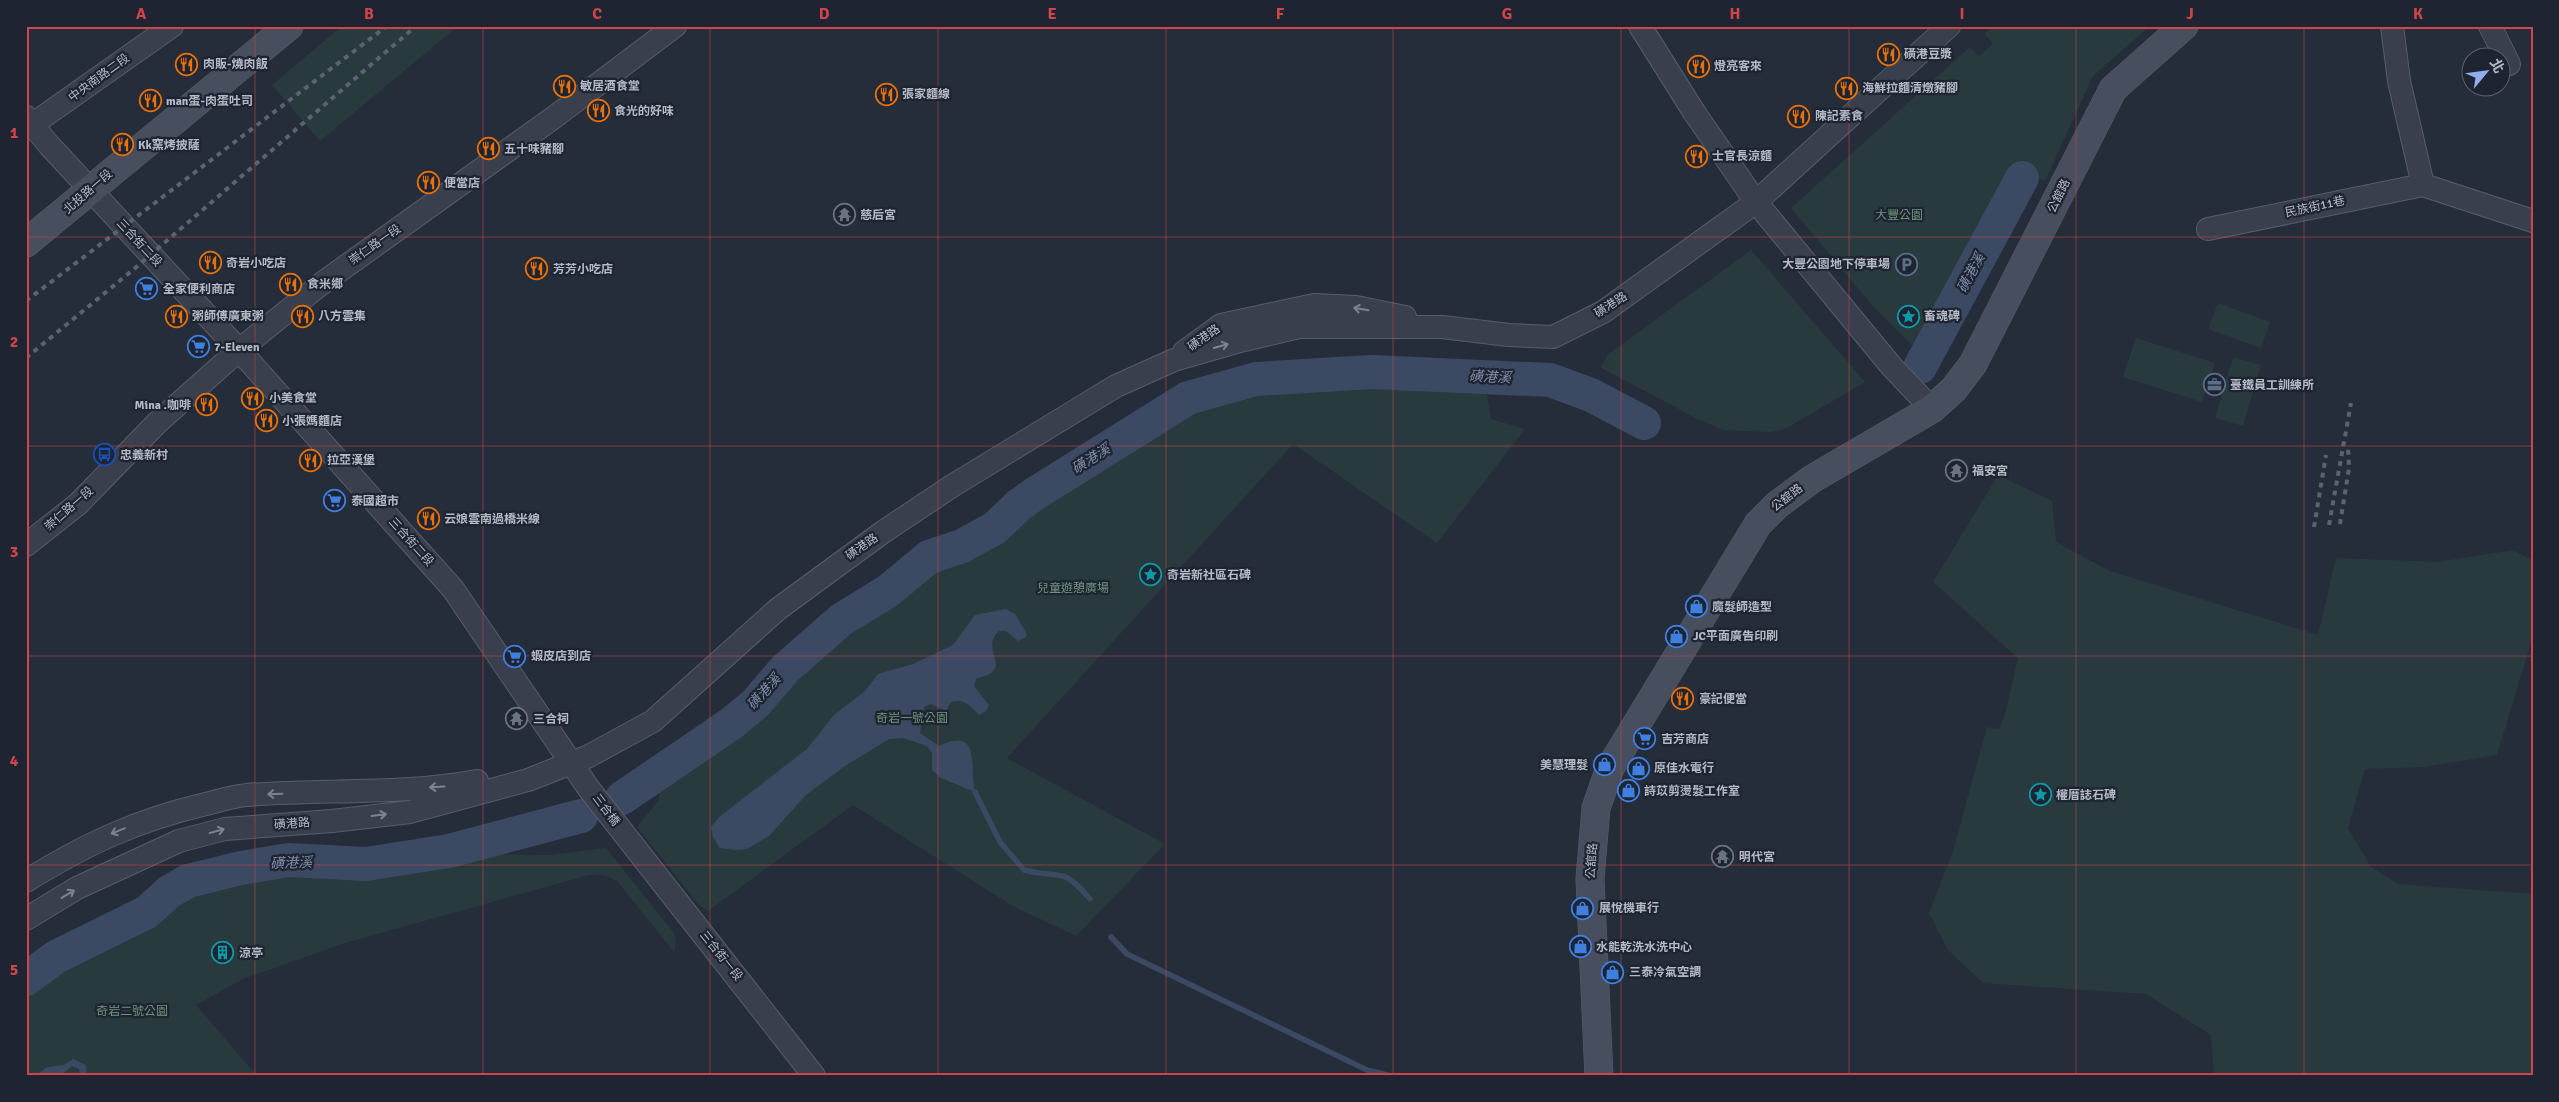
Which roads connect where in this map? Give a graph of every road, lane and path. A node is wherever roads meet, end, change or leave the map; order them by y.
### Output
1 (172, 26) edge
2 (289, 26) edge
3 (675, 26) edge
4 (1640, 26) edge
5 (1949, 26) edge
6 (2184, 26) edge
7 (2392, 26) edge
8 (2490, 26) edge
9 (2501, 48) edge
10 (29, 124) edge
11 (2423, 185) junction
12 (91, 190) junction
13 (1756, 202) junction
14 (2533, 221) edge
15 (2208, 230) dead end
16 (26, 243) edge
17 (239, 350) junction
18 (1923, 401) junction
19 (26, 545) edge
20 (572, 764) junction
21 (589, 789) joint
22 (624, 834) joint
23 (26, 881) edge
24 (26, 919) edge
25 (814, 1076) edge
26 (1599, 1076) edge

1 - 10 street, 中央南路二段
2 - 12 street, 北投路一段
3 - 17 street, 崇仁路一段
4 - 13 street
5 - 13 street, 磺港路
6 - 18 street, 公舘路
7 - 11 street
8 - 9 street
10 - 12 street, 三合街二段
11 - 14 street
11 - 15 street, 民族街11巷
12 - 16 street, 北投路一段
12 - 17 street, 三合街二段
13 - 18 street
13 - 20 street, 磺港路
17 - 19 street, 崇仁路一段
17 - 20 street, 三合街二段
18 - 26 street, 公舘路
20 - 21 street, 三合街二段
20 -> 23 street, 磺港路
24 -> 20 street, 磺港路
21 - 22 street, 三合橋
22 - 25 street, 三合街一段

